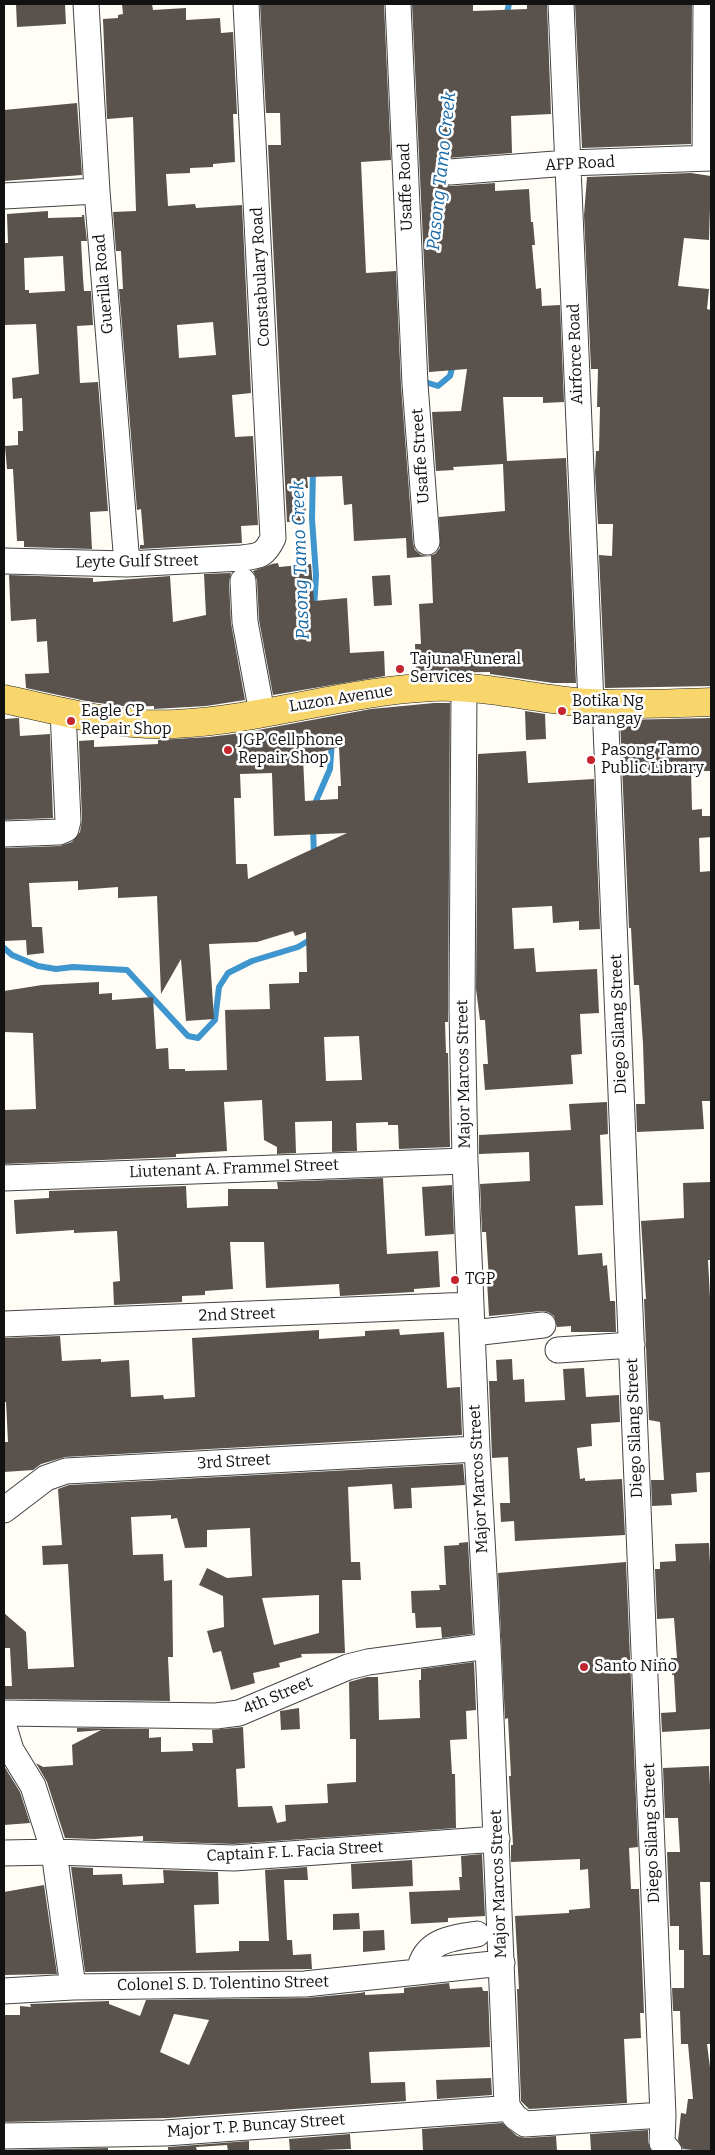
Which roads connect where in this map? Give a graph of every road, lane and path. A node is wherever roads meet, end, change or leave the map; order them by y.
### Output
1 (86, 4) edge
2 (246, 4) edge
3 (398, 4) edge
4 (561, 4) edge
5 (706, 4) edge
6 (708, 158) edge
7 (568, 164) junction
8 (450, 172) dead end
9 (96, 191) junction
10 (4, 196) edge
11 (415, 377) joint
12 (427, 542) dead end
13 (267, 550) joint
14 (4, 561) edge
15 (127, 564) junction
16 (243, 582) dead end
17 (464, 688) junction
18 (4, 699) edge
19 (711, 702) edge
20 (598, 703) junction
21 (63, 712) junction
22 (262, 713) junction
23 (4, 834) edge
24 (465, 1161) junction
25 (4, 1178) edge
26 (471, 1305) junction
27 (4, 1324) edge
28 (543, 1326) dead end
29 (473, 1333) junction
30 (632, 1345) junction
31 (558, 1350) dead end
32 (477, 1448) junction
33 (4, 1510) edge
34 (488, 1646) junction
35 (4, 1713) edge
36 (4, 1727) edge
37 (497, 1839) junction
38 (54, 1852) junction
39 (4, 1853) edge
40 (477, 1934) dead end
41 (502, 1963) junction
42 (419, 1972) junction
43 (73, 1987) junction
44 (4, 1991) edge
45 (507, 2106) junction
46 (663, 2115) junction
47 (4, 2136) edge
48 (165, 2142) edge
49 (669, 2151) edge

1 - 9 street, Guerilla Road
2 - 13 street, Constabulary Road
3 - 11 street, Usaffe Road
4 - 7 street, Airforce Road
5 - 6 street
6 - 7 street, AFP Road
7 - 8 street, AFP Road
7 - 20 street, Airforce Road
9 - 10 street
9 - 15 street, Guerilla Road
11 - 12 street, Usaffe Street
13 - 15 street, Leyte Gulf Street
14 - 15 street, Leyte Gulf Street
16 - 22 street
17 - 20 main road, Luzon Avenue
17 - 22 main road, Luzon Avenue
17 - 24 street, Major Marcos Street
18 - 21 main road, Luzon Avenue
19 - 20 main road, Luzon Avenue
20 - 30 street, Diego Silang Street
21 - 22 main road, Luzon Avenue
21 - 23 street
24 - 25 street, Liutenant A. Frammel Street
24 - 26 street, Major Marcos Street
26 - 27 street, 2nd Street
26 - 29 street, Major Marcos Street
28 - 29 street
29 - 32 street, Major Marcos Street
30 - 31 street
30 - 46 street, Diego Silang Street
32 - 33 street, 3rd Street
32 - 34 street, Major Marcos Street
34 - 35 street, 4th Street
34 - 37 street, Major Marcos Street
36 - 38 street
37 - 38 street, Captain F. L. Facia Street
37 - 41 street, Major Marcos Street
38 - 39 street, Captain F. L. Facia Street
38 - 43 street
40 - 42 street
41 - 42 street, Colonel S. D. Tolentino Street
41 - 45 street, Major Marcos Street
42 - 43 street, Colonel S. D. Tolentino Street
43 - 44 street, Colonel S. D. Tolentino Street
45 - 46 street
45 - 48 street, Major T. P. Buncay Street
46 - 49 street, Diego Silang Street
47 - 48 street, Major T. P. Buncay Street

